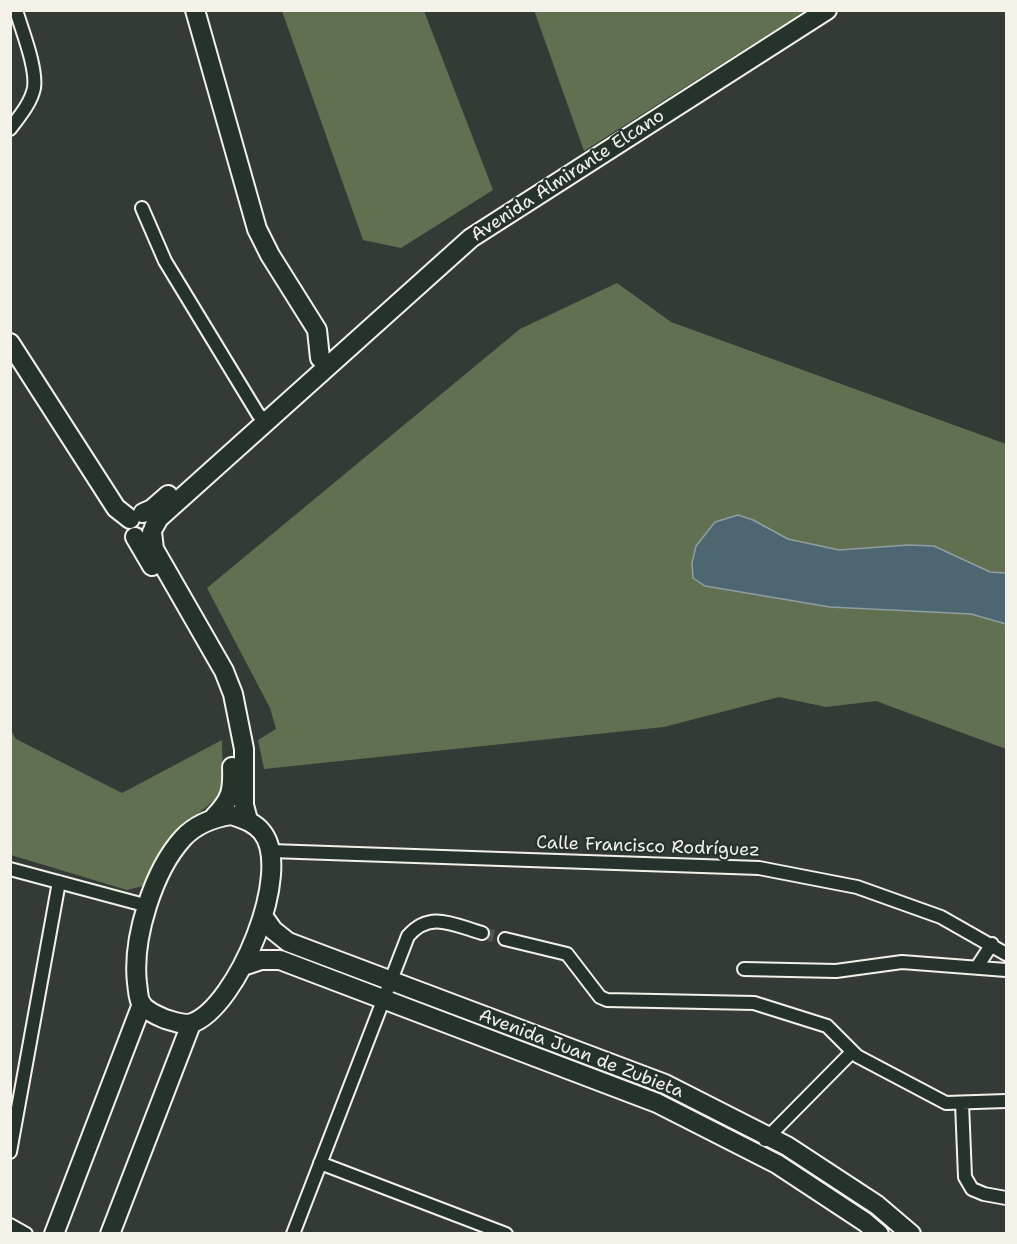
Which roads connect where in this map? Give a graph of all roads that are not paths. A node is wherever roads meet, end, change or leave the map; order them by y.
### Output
1 (16, 10) edge
2 (195, 10) edge
3 (805, 10) edge
4 (826, 10) edge
5 (10, 129) edge
6 (142, 208) dead end
7 (10, 343) edge
8 (323, 362) junction
9 (262, 418) junction
10 (143, 525) junction
11 (214, 817) junction
12 (248, 820) junction
13 (271, 851) junction
14 (10, 869) edge
15 (59, 882) junction
16 (148, 906) junction
17 (263, 916) junction
18 (482, 933) tunnel mouth
19 (505, 939) tunnel mouth
20 (992, 944) junction
21 (1006, 954) edge
22 (243, 966) junction
23 (976, 967) junction
24 (744, 969) dead end
25 (1006, 970) edge
26 (390, 980) junction
27 (383, 999) junction
28 (142, 1004) junction
29 (190, 1024) junction
30 (852, 1052) junction
31 (1006, 1101) edge
32 (962, 1103) junction
33 (768, 1136) junction
34 (10, 1152) edge
35 (758, 1154) junction
36 (320, 1163) junction
37 (1006, 1198) edge
38 (10, 1225) edge
39 (26, 1233) edge
40 (54, 1233) edge
41 (110, 1233) edge
42 (292, 1233) edge
43 (506, 1233) edge
44 (879, 1233) edge
45 (911, 1233) edge

1 - 5 street
2 - 8 street
3 - 8 street, Avenida Almirante Elcano
4 - 8 street, Avenida Almirante Elcano
6 - 9 street
7 - 10 street
8 - 9 street, Avenida Almirante Elcano
9 - 10 street, Avenida Almirante Elcano
10 - 11 street
10 - 12 street
11 - 12 street
11 - 16 street
12 - 13 street
13 - 17 street
13 - 20 street, Calle Francisco Rodríguez
14 - 15 street
15 - 16 street
15 - 34 street
16 - 28 street
17 - 22 street
17 - 26 street, Avenida Juan de Zubieta
18 - 26 street
19 - 30 street
20 - 21 street, Calle Francisco Rodríguez
20 - 23 street
22 - 27 street, Avenida Juan de Zubieta
22 - 29 street
23 - 24 street
23 - 25 street
26 - 27 street
26 - 33 street, Avenida Juan de Zubieta
27 - 35 street, Avenida Juan de Zubieta
27 - 36 street
28 - 29 street
28 - 40 street
29 - 41 street
30 - 32 street
30 - 33 street
31 - 32 street
32 - 37 street
33 - 35 street
33 - 45 street, Avenida Juan de Zubieta
35 - 44 street, Avenida Juan de Zubieta
36 - 42 street
36 - 43 street
38 - 39 street

